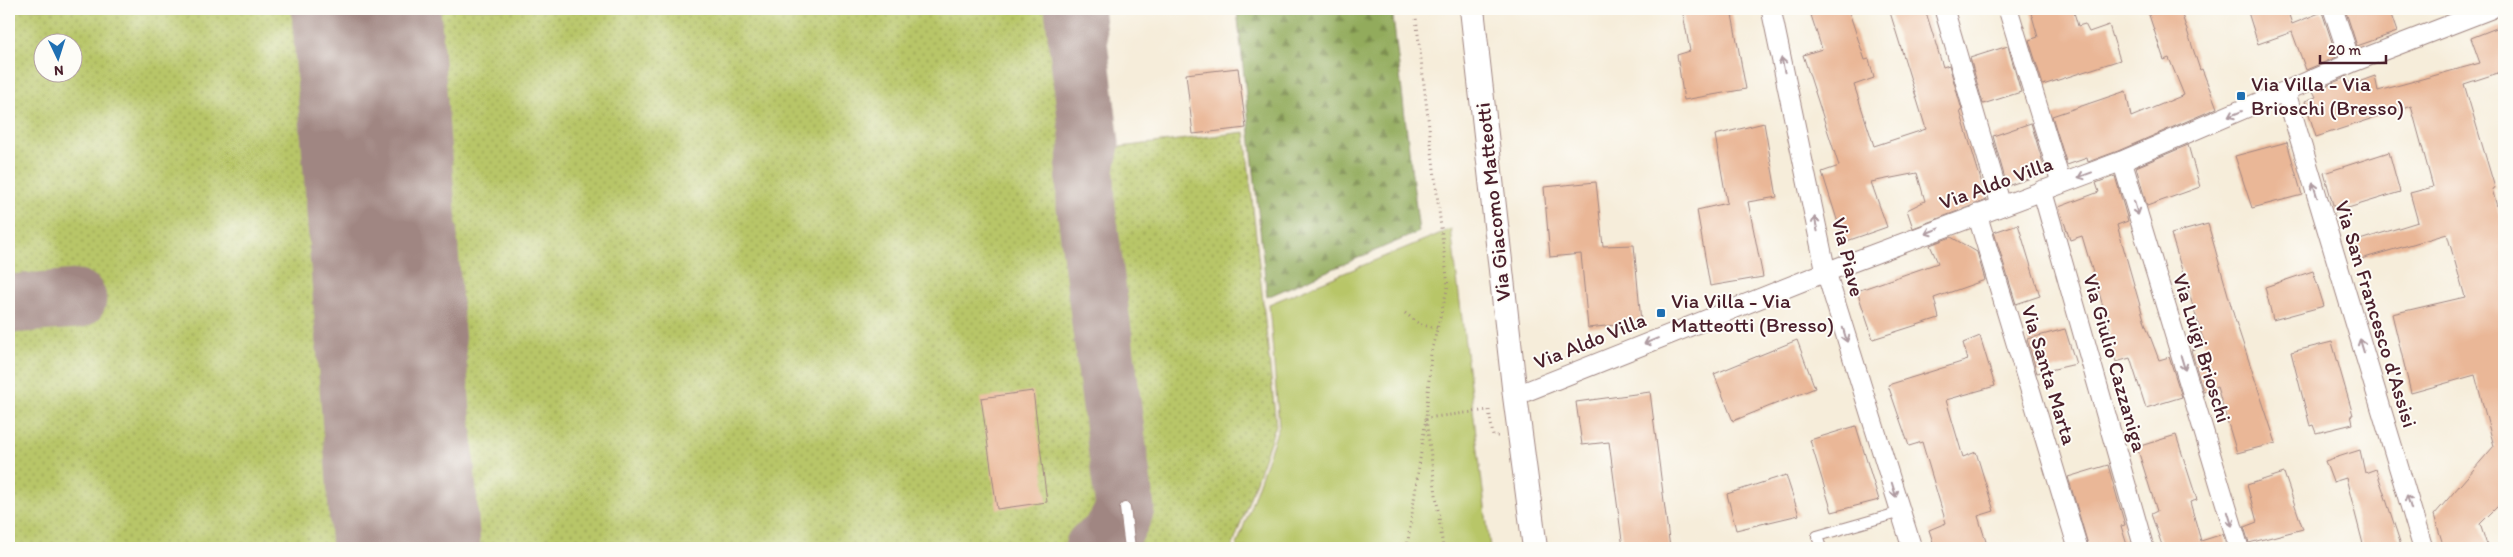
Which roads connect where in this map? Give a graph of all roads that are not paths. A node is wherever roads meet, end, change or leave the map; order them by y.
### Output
1 (1472, 9) edge
2 (1771, 9) edge
3 (1944, 9) edge
4 (2008, 9) edge
5 (2333, 9) edge
6 (2491, 9) edge
7 (2460, 14) edge
8 (2351, 63) junction
9 (2286, 93) junction
10 (2122, 161) junction
11 (2061, 183) junction
12 (2042, 190) junction
13 (2001, 205) junction
14 (1977, 214) junction
15 (1826, 272) junction
16 (1515, 396) junction
17 (1125, 508) dead end
18 (1900, 512) junction
19 (1130, 548) edge
20 (1535, 548) edge
21 (1821, 548) edge
22 (1912, 548) edge
23 (2078, 548) edge
24 (2144, 548) edge
25 (2239, 548) edge
26 (2423, 548) edge

1 - 16 street, Via Giacomo Matteotti
15 -> 2 street, Via Piave
3 - 13 street
4 - 11 street
5 - 8 street
6 - 7 street, Via Aldo Villa
7 - 8 street, Via Aldo Villa
8 - 9 street, Via Aldo Villa
9 -> 10 street, Via Aldo Villa
26 -> 9 street, Via San Francesco d'Assisi
10 -> 11 street, Via Aldo Villa
10 -> 25 street, Via Luigi Brioschi
11 - 12 street, Via Aldo Villa
12 - 13 street, Via Aldo Villa
12 - 24 street, Via Giulio Cazzaniga
13 - 14 street, Via Aldo Villa
14 -> 15 street, Via Aldo Villa
14 - 23 street, Via Santa Marta
15 -> 16 street, Via Aldo Villa
15 -> 18 street, Via Piave
16 - 20 street, Via Giacomo Matteotti
17 - 19 lane
18 - 21 lane
18 - 22 street, Via Piave

